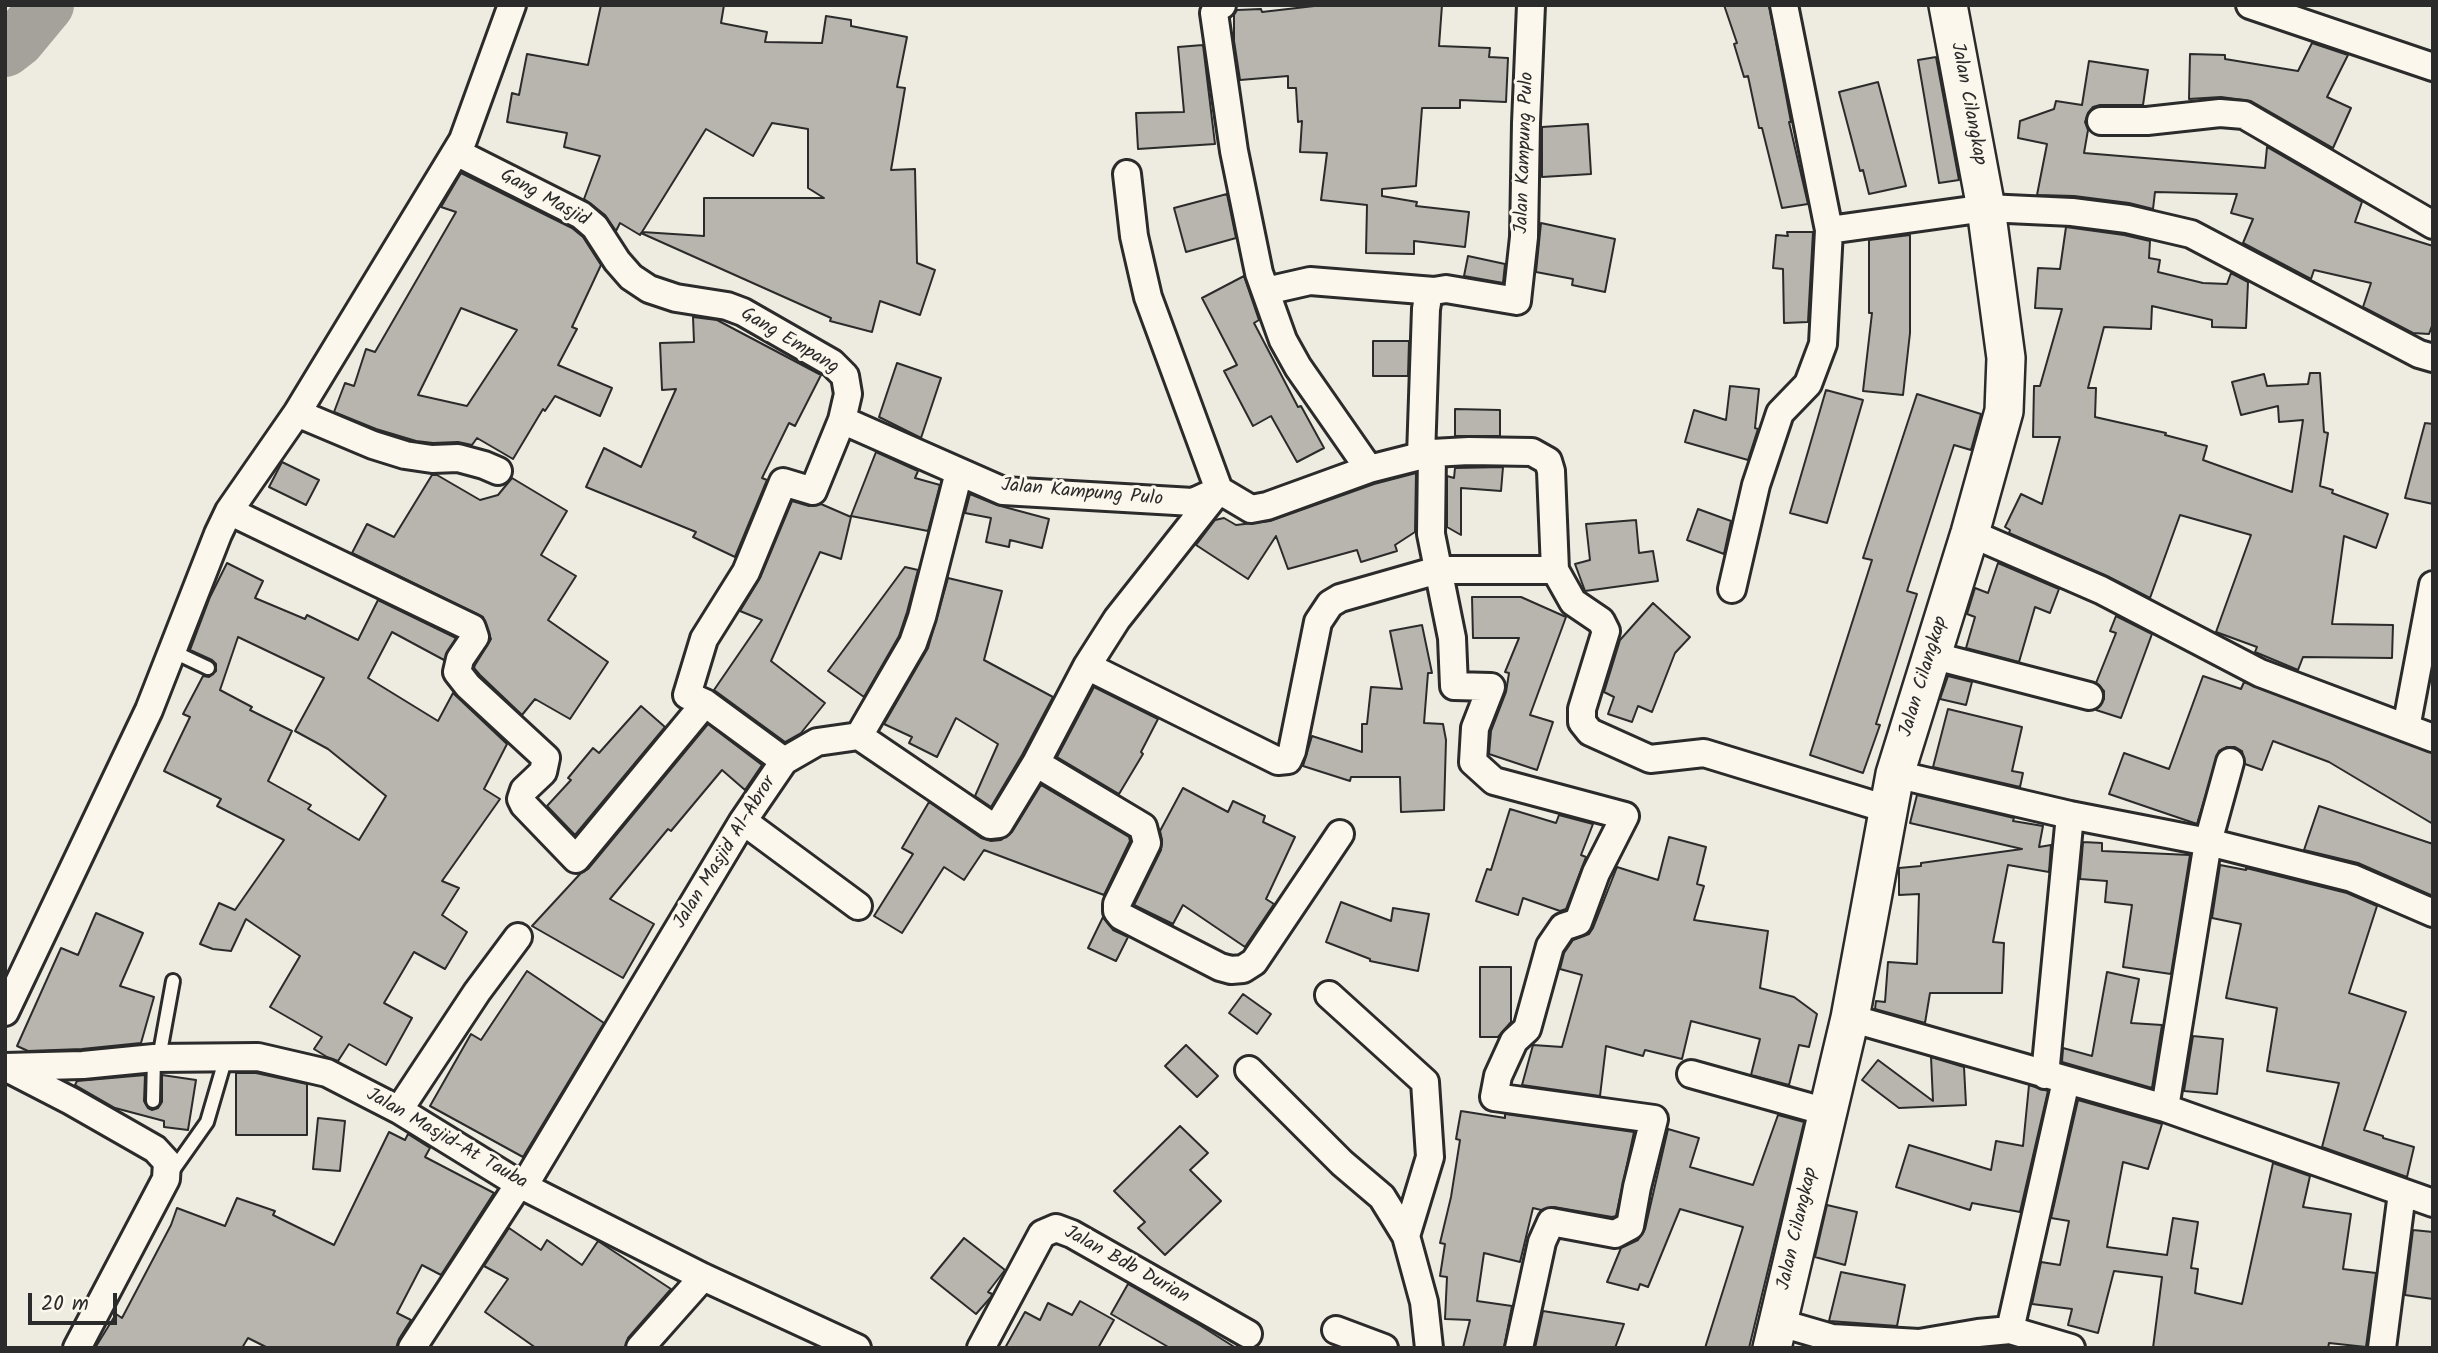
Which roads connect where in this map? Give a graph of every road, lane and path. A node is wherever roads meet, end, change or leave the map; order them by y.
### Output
1 (512, 5) edge
2 (1222, 5) edge
3 (1531, 5) edge
4 (1784, 5) edge
5 (1948, 5) edge
6 (2250, 5) edge
7 (2302, 13) edge
8 (2433, 67) edge
9 (2101, 121) dead end
10 (456, 152) junction
11 (1126, 174) dead end
12 (1986, 208) junction
13 (2433, 225) edge
14 (1829, 230) junction
15 (617, 261) joint
16 (1266, 291) junction
17 (1434, 291) junction
18 (2433, 358) edge
19 (297, 413) junction
20 (842, 420) junction
21 (1427, 455) junction
22 (1369, 469) junction
23 (498, 471) dead end
24 (959, 472) junction
25 (1219, 490) junction
26 (229, 511) junction
27 (1970, 533) junction
28 (1438, 570) junction
29 (1555, 570) junction
30 (2433, 585) edge
31 (1732, 589) dead end
32 (172, 651) junction
33 (1931, 655) junction
34 (1087, 666) junction
35 (208, 668) dead end
36 (2089, 696) dead end
37 (705, 703) junction
38 (2406, 728) junction
39 (859, 736) junction
40 (2433, 738) edge
41 (784, 761) junction
42 (2230, 762) dead end
43 (1036, 763) junction
44 (1895, 774) junction
45 (1887, 809) junction
46 (2070, 815) junction
47 (743, 821) junction
48 (1340, 834) dead end
49 (2208, 842) junction
50 (858, 906) dead end
51 (2433, 913) edge
52 (518, 937) dead end
53 (173, 981) dead end
54 (1329, 995) dead end
55 (5, 1012) edge
56 (1850, 1018) junction
57 (226, 1057) junction
58 (156, 1058) junction
59 (5, 1067) edge
60 (1249, 1070) dead end
61 (1691, 1074) dead end
62 (2056, 1078) junction
63 (153, 1101) dead end
64 (2165, 1108) junction
65 (399, 1111) junction
66 (1827, 1112) junction
67 (166, 1179) junction
68 (522, 1184) junction
69 (2402, 1194) junction
70 (2431, 1196) edge
71 (1406, 1236) junction
72 (703, 1277) junction
73 (1336, 1330) dead end
74 (2010, 1330) junction
75 (1248, 1334) dead end
76 (1775, 1335) edge
77 (77, 1348) edge
78 (412, 1348) edge
79 (640, 1348) edge
80 (857, 1348) edge
81 (981, 1348) edge
82 (1384, 1348) edge
83 (1429, 1348) edge
84 (1519, 1348) edge
85 (2071, 1348) edge
86 (2382, 1348) edge

1 - 10 street
2 - 16 street
3 - 17 street, Jalan Kampung Pulo
4 - 14 street
5 - 12 street, Jalan Cilangkap
6 - 7 street
7 - 8 street
9 - 13 street
10 - 15 street, Gang Masjid
10 - 19 street
11 - 25 street
12 - 14 street
12 - 18 street
12 - 27 street, Jalan Cilangkap
14 - 31 street
15 - 20 street, Gang Empang
16 - 17 street
16 - 22 street
17 - 21 street
19 - 23 street
19 - 26 street
20 - 24 street, Jalan Kampung Pulo
20 - 37 street
21 - 22 street
21 - 28 street
21 - 29 street
22 - 25 street
24 - 25 street, Jalan Kampung Pulo
24 - 39 street
25 - 34 street
26 - 32 street
26 - 37 street
27 - 33 street, Jalan Cilangkap
27 - 38 street
28 - 29 street
28 - 34 street
28 - 84 street
29 - 45 street
30 - 38 street
32 - 35 lane
32 - 55 street
33 - 36 street
33 - 44 street, Jalan Cilangkap
34 - 43 street
37 - 41 street
38 - 40 street
39 - 41 street, Jalan Masjid Al-Abror
39 - 43 street
41 - 47 street, Jalan Masjid Al-Abror
42 - 49 street
43 - 48 street
44 - 45 street, Jalan Cilangkap
44 - 46 street
45 - 56 street, Jalan Cilangkap
46 - 49 street
46 - 62 street
47 - 50 street
47 - 68 street, Jalan Masjid Al-Abror
49 - 51 street
49 - 64 street
52 - 65 street
53 - 58 lane
54 - 71 street
56 - 62 street
56 - 66 street, Jalan Cilangkap
57 - 58 street, Jalan Masjid-At Tauba
57 - 65 street, Jalan Masjid-At Tauba
57 - 67 lane
58 - 59 street, Jalan Masjid-At Tauba
58 - 63 lane
59 - 67 street
60 - 71 street
61 - 66 street
62 - 64 street
62 - 74 street
64 - 69 street
65 - 68 street, Jalan Masjid-At Tauba
66 - 76 street, Jalan Cilangkap
67 - 77 street
68 - 72 street, Jalan Masjid-At Tauba
68 - 78 street, Jalan Masjid Al-Abror
69 - 70 street
69 - 86 street
71 - 83 street
72 - 79 street
72 - 80 street, Jalan Masjid-At Tauba
73 - 82 street
74 - 76 street
74 - 85 street
75 - 81 street, Jalan Bdb Durian

